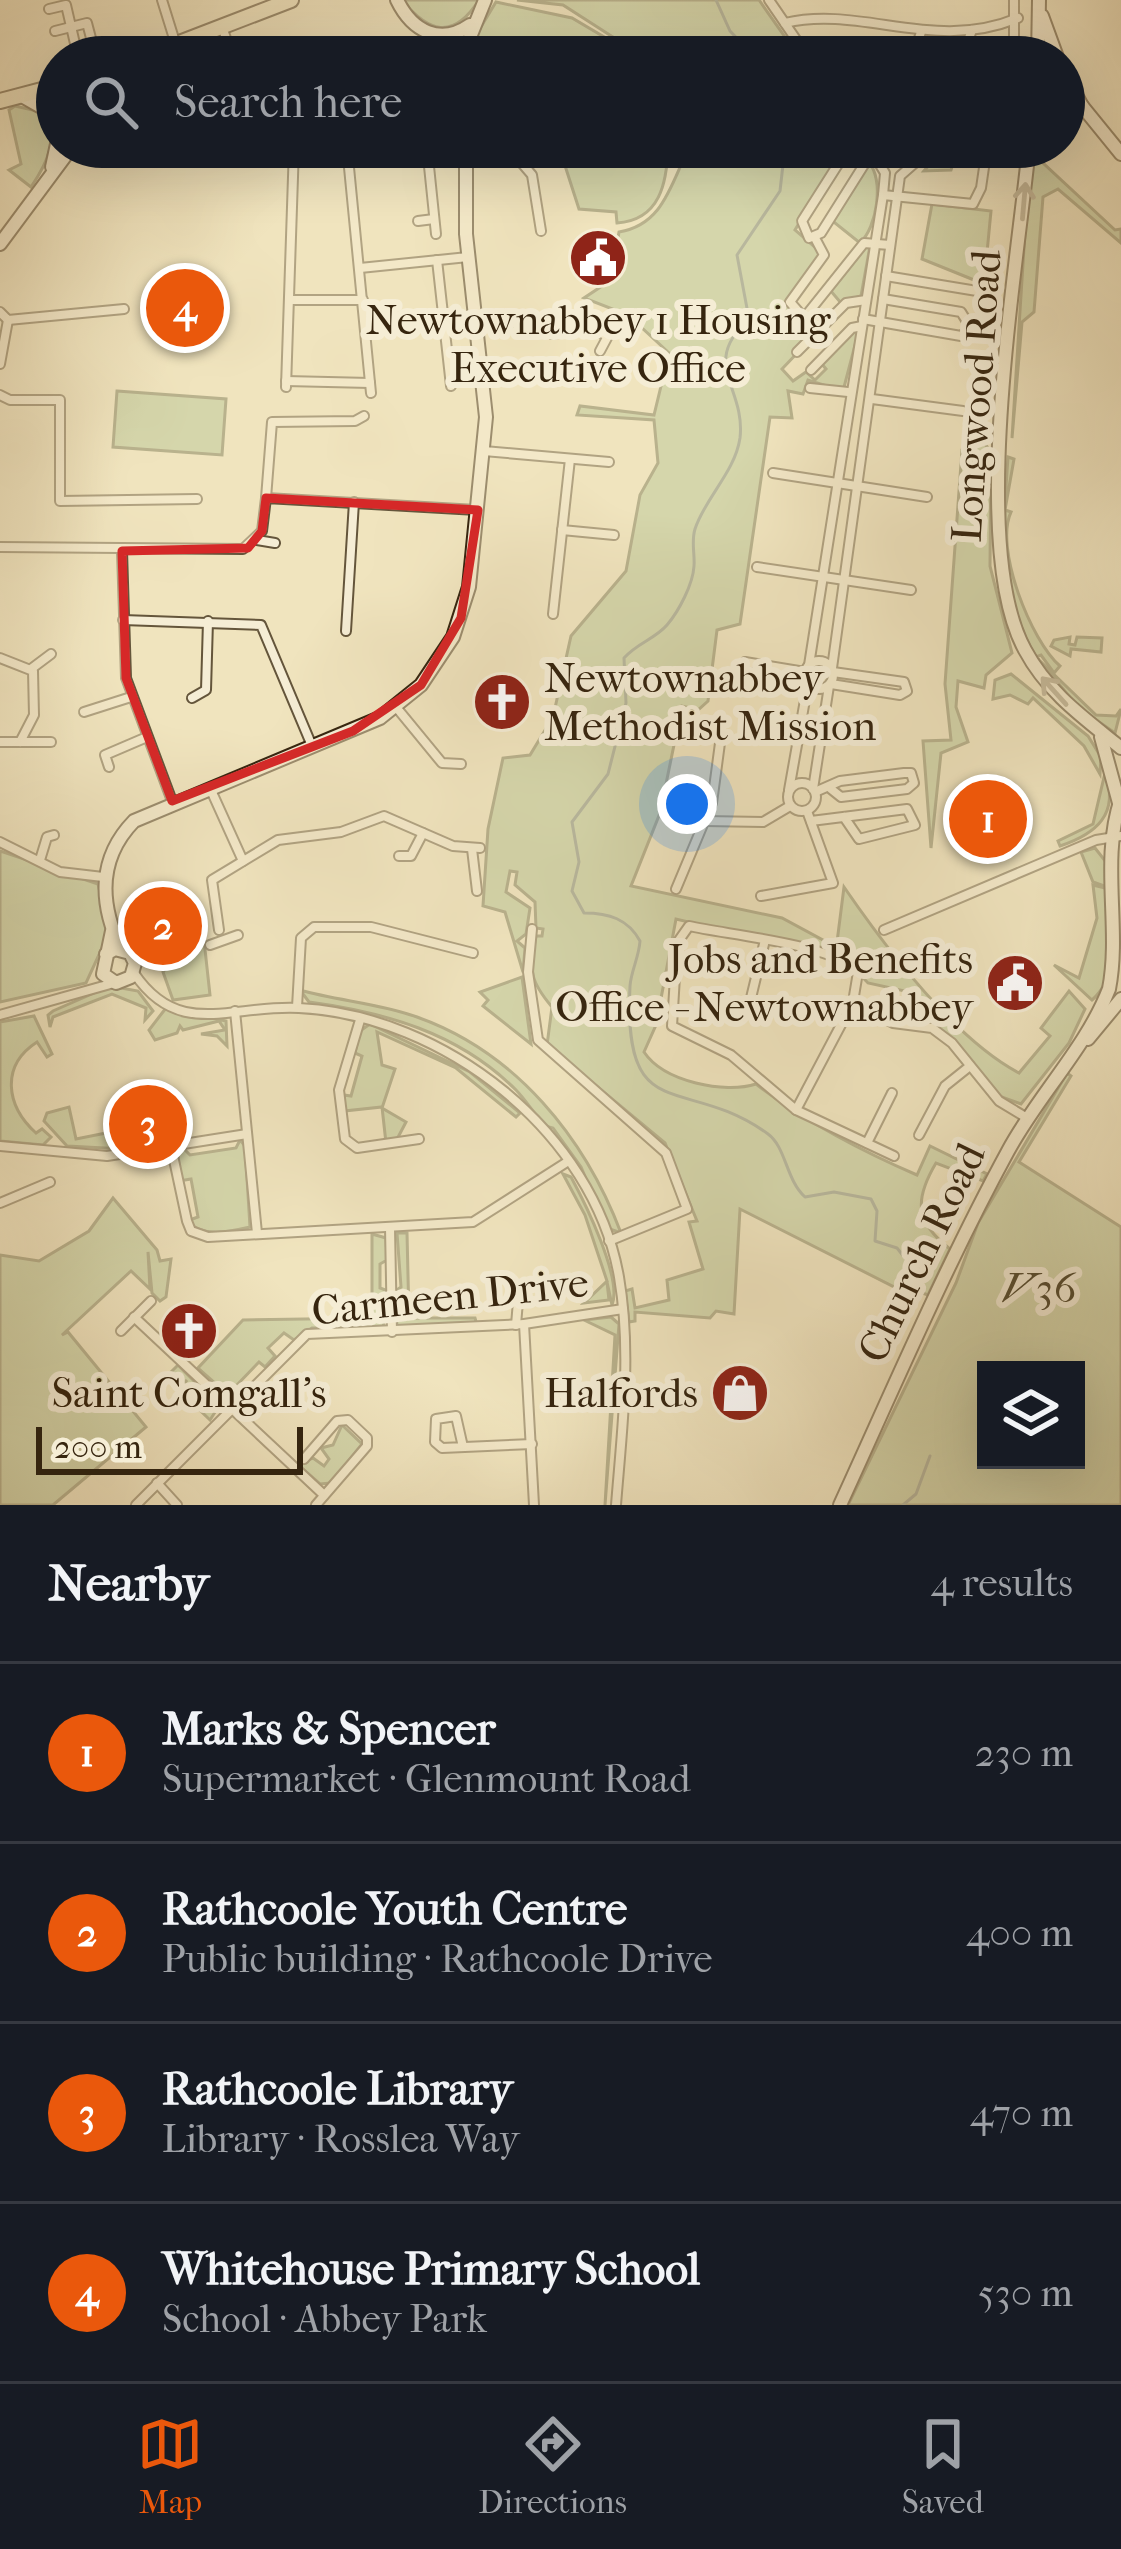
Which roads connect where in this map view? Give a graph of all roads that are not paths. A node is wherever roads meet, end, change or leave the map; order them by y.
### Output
1 (162, 0) edge
2 (291, 0) edge
3 (397, 0) edge
4 (485, 0) edge
5 (770, 0) edge
6 (1014, 0) edge
7 (1039, 5) edge
8 (50, 9) dead end
9 (1018, 18) junction
10 (785, 22) junction
11 (470, 25) junction
12 (222, 26) junction
13 (71, 27) junction
14 (973, 29) junction
15 (55, 31) dead end
16 (921, 32) junction
17 (73, 36) edge
18 (90, 36) edge
19 (173, 36) edge
20 (198, 36) edge
21 (225, 36) edge
22 (442, 36) joint
23 (467, 36) edge
24 (794, 36) edge
25 (920, 36) edge
26 (970, 36) edge
27 (1016, 36) edge
28 (1038, 36) edge
29 (1050, 36) edge
30 (36, 93) edge
31 (20, 96) junction
32 (0, 100) edge
33 (36, 105) edge
34 (1085, 110) edge
35 (1121, 154) edge
36 (54, 168) edge
37 (293, 168) edge
38 (349, 168) edge
39 (429, 168) edge
40 (466, 168) edge
41 (526, 168) edge
42 (836, 168) edge
43 (859, 168) edge
44 (882, 168) edge
45 (909, 168) edge
46 (984, 168) edge
47 (1026, 168) edge
48 (885, 173) junction
49 (900, 176) junction
50 (883, 195) junction
51 (898, 195) junction
52 (434, 220) junction
53 (418, 221) dead end
54 (541, 231) dead end
55 (3, 234) edge
56 (436, 235) dead end
57 (815, 238) junction
58 (875, 242) junction
59 (890, 245) junction
60 (468, 256) junction
61 (437, 260) junction
62 (872, 261) junction
63 (887, 263) junction
64 (360, 268) junction
65 (886, 276) junction
66 (977, 292) dead end
67 (883, 298) junction
68 (290, 300) junction
69 (362, 300) junction
70 (866, 300) junction
71 (124, 309) dead end
72 (0, 312) edge
73 (8, 320) junction
74 (880, 321) junction
75 (863, 322) junction
76 (478, 326) junction
77 (860, 338) junction
78 (877, 342) junction
79 (600, 351) dead end
80 (797, 352) dead end
81 (0, 364) edge
82 (811, 370) dead end
83 (449, 374) junction
84 (432, 376) dead end
85 (854, 380) junction
86 (869, 383) junction
87 (451, 386) dead end
88 (810, 388) dead end
89 (848, 392) junction
90 (0, 394) edge
91 (872, 399) junction
92 (964, 410) dead end
93 (364, 416) dead end
94 (484, 451) junction
95 (570, 459) junction
96 (610, 462) dead end
97 (773, 473) dead end
98 (834, 483) junction
99 (860, 486) junction
100 (927, 497) dead end
101 (266, 498) junction
102 (197, 499) dead end
103 (353, 502) junction
104 (478, 510) junction
105 (562, 530) junction
106 (614, 535) dead end
107 (257, 540) junction
108 (275, 543) dead end
109 (0, 547) edge
110 (122, 551) junction
111 (757, 567) dead end
112 (821, 575) junction
113 (846, 580) junction
114 (911, 590) dead end
115 (553, 614) dead end
116 (123, 620) junction
117 (208, 621) junction
118 (346, 632) dead end
119 (51, 654) dead end
120 (0, 658) edge
121 (745, 662) dead end
122 (31, 669) junction
123 (832, 670) junction
124 (807, 674) junction
125 (830, 684) junction
126 (131, 697) junction
127 (192, 698) dead end
128 (396, 707) junction
129 (84, 712) dead end
130 (1097, 730) junction
131 (147, 737) junction
132 (0, 742) edge
133 (20, 742) junction
134 (51, 742) dead end
135 (720, 743) dead end
136 (313, 747) junction
137 (1121, 748) edge
138 (461, 764) dead end
139 (109, 767) dead end
140 (210, 787) junction
141 (831, 789) junction
142 (789, 790) junction
143 (814, 791) junction
144 (172, 801) junction
145 (1120, 801) edge
146 (790, 806) junction
147 (809, 816) junction
148 (844, 817) junction
149 (705, 821) junction
150 (423, 833) junction
151 (47, 836) dead end
152 (1118, 837) edge
153 (0, 842) edge
154 (399, 856) dead end
155 (40, 860) junction
156 (243, 861) junction
157 (104, 877) junction
158 (676, 889) dead end
159 (477, 891) dead end
160 (760, 896) dead end
161 (1119, 912) edge
162 (532, 929) dead end
163 (219, 930) dead end
164 (884, 930) dead end
165 (112, 931) junction
166 (238, 935) dead end
167 (765, 940) junction
168 (210, 945) dead end
169 (121, 949) junction
170 (472, 953) dead end
171 (1119, 954) edge
172 (104, 962) junction
173 (134, 973) junction
174 (119, 983) junction
175 (148, 993) junction
176 (76, 995) junction
177 (1121, 999) edge
178 (854, 1001) junction
179 (750, 1002) dead end
180 (298, 1007) junction
181 (235, 1011) junction
182 (0, 1015) edge
183 (360, 1019) junction
184 (1082, 1041) junction
185 (970, 1066) junction
186 (892, 1093) dead end
187 (796, 1109) junction
188 (1028, 1118) junction
189 (248, 1134) junction
190 (919, 1135) dead end
191 (419, 1139) dead end
192 (867, 1143) junction
193 (0, 1146) edge
194 (171, 1146) junction
195 (894, 1156) dead end
196 (567, 1162) junction
197 (50, 1182) dead end
198 (0, 1203) edge
199 (390, 1228) junction
200 (257, 1233) junction
201 (609, 1241) junction
202 (519, 1289) dead end
203 (151, 1300) dead end
204 (623, 1309) junction
205 (134, 1317) junction
206 (520, 1324) junction
207 (121, 1331) dead end
208 (392, 1332) junction
209 (230, 1409) junction
210 (532, 1444) junction
211 (463, 1447) junction
212 (323, 1461) dead end
213 (157, 1483) junction
214 (324, 1495) junction
215 (136, 1505) edge
216 (177, 1505) edge
217 (316, 1505) edge
218 (533, 1505) edge
219 (616, 1505) edge
220 (840, 1505) edge

1 - 19 street
2 - 12 main road
3 - 22 street
4 - 11 street
5 - 10 street
6 - 9 street
7 - 28 street
7 - 29 street
8 - 13 street
9 - 14 street
9 - 27 street
10 - 16 street
10 - 24 street
11 - 22 street
11 - 23 street
12 - 20 main road
12 - 21 street
13 - 15 street
13 - 17 street
13 - 18 street
14 - 16 street
14 - 26 street
16 - 25 street
30 - 31 main road
31 - 32 main road
31 - 33 street
34 - 35 street
36 - 55 street
37 - 68 street
38 - 64 street
39 - 52 street
40 - 60 street
41 - 54 street
42 - 57 street
43 - 57 street
44 - 48 street
45 - 49 street
46 - 51 street
130 -> 47 street, Longwood Road
48 - 49 street
48 - 50 street
49 - 51 street
50 - 51 street
50 - 58 street
51 - 59 street
52 - 53 street
52 - 56 street
57 - 58 street
58 - 59 street
58 - 62 street
59 - 63 street
60 - 61 street
60 - 76 street
61 - 64 street
61 - 83 street
62 - 63 street
62 - 70 street
63 - 65 street
64 - 69 street
65 - 66 street
65 - 67 street
67 - 74 street
67 - 74 street
68 - 69 street
68 - 69 street
70 - 75 street
70 - 80 street
71 - 73 street
72 - 73 street
73 - 81 street
74 - 75 street
74 - 78 street
75 - 77 street
75 - 82 street
76 - 79 street
76 - 94 street
77 - 78 street
77 - 85 street
78 - 86 street
83 - 84 street
83 - 87 street
85 - 86 street
85 - 89 street
86 - 91 street
88 - 89 street
89 - 98 street
90 - 102 street
91 - 92 street
91 - 99 street
93 - 101 street
94 - 95 street
94 - 104 street
95 - 96 street
95 - 105 street
97 - 98 street
98 - 99 street
98 - 112 street
99 - 100 street
99 - 113 street
101 - 103 street
101 - 107 street
103 - 104 street
103 - 118 street
104 - 128 street
105 - 106 street
105 - 115 street
107 - 108 street
107 - 110 street
109 - 110 street
110 - 116 street
111 - 112 street
112 - 113 street
112 - 124 street
113 - 114 street
113 - 123 street
116 - 117 street
116 - 126 street
117 - 127 street
117 - 136 street
119 - 122 street
120 - 122 street
121 - 124 street
122 - 133 street
123 - 124 street
123 - 125 street
123 - 125 street
124 - 125 street
124 - 142 street
125 - 143 street
126 - 129 street
126 - 131 street
128 - 136 street
128 - 138 street
130 - 137 street, Longwood Road
130 - 145 street
131 - 139 street
131 - 144 street
132 - 133 street
133 - 134 street
135 - 149 street
136 - 140 street
140 - 144 street
140 - 156 street
141 - 141 street
141 - 143 street
142 - 143 street
142 - 146 street
143 - 147 street
144 - 157 street
145 - 152 street, Church Road
146 - 147 street
146 - 149 street
147 - 148 street
147 - 160 street
148 - 148 street
149 - 158 street
150 - 154 street
150 - 156 street
150 - 159 street
151 - 155 street
152 - 161 street, Church Road
152 - 164 street
153 - 155 street
155 - 157 street
156 - 163 street
157 - 165 street
161 - 171 street, Church Road
162 - 201 street
165 - 169 street
165 - 172 street
166 - 168 street
167 - 178 street
167 - 179 street
167 - 187 street
169 - 172 street
169 - 173 street
170 - 180 street
171 - 184 street, Church Road
172 - 174 street
172 - 176 street
173 - 174 street
173 - 175 street
174 - 175 street
174 - 176 street
175 - 181 street
176 - 182 street
177 - 184 street, Church Road
178 - 185 street
178 - 187 street
180 - 181 street
180 - 183 street
181 - 189 street
183 - 191 street
183 - 196 street
184 - 188 street, Church Road
185 - 188 street
185 - 190 street
186 - 192 street
187 - 192 street
188 - 220 street, Church Road
189 - 194 street
189 - 200 street
192 - 195 street
193 - 194 street
194 - 200 street
196 - 199 street
196 - 201 street
197 - 198 street
199 - 200 street
199 - 208 street
201 - 204 street
202 - 206 street
203 - 205 street
204 - 206 street, Carmeen Drive
204 - 219 street
205 - 207 street
205 - 209 street
206 - 208 street, Carmeen Drive
206 - 210 street
208 - 209 street, Carmeen Drive
209 - 213 street, Carmeen Drive
209 - 214 street
210 - 211 street
210 - 218 street
211 - 211 street
212 - 214 street
213 - 215 street, Carmeen Drive
213 - 216 street
214 - 217 street

